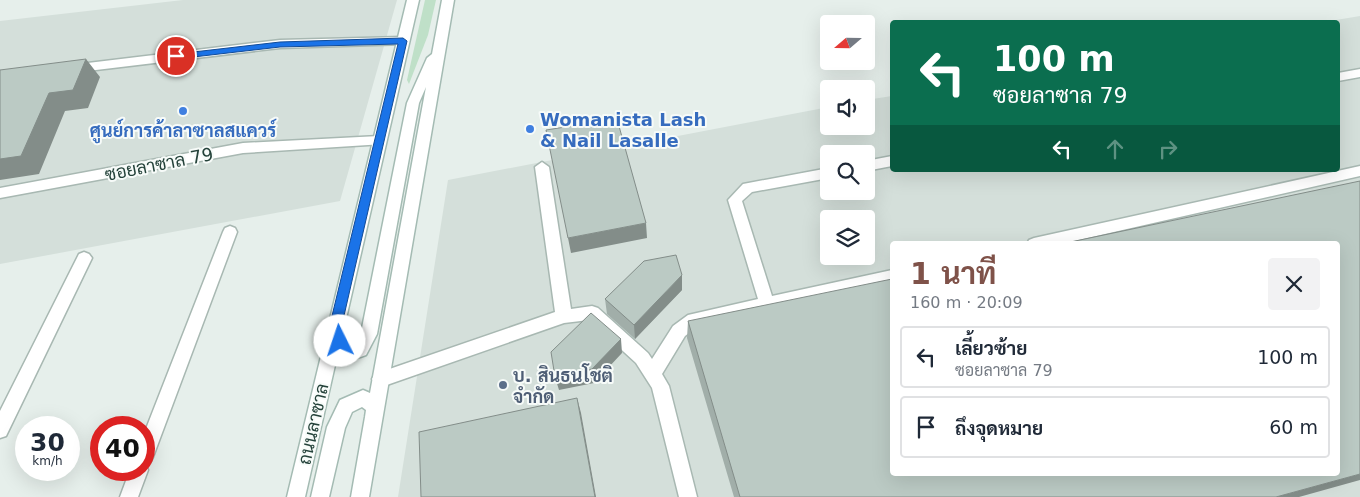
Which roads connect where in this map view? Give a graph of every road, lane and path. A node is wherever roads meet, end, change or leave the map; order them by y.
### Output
1 (413, 0) edge
2 (448, 0) edge
3 (403, 41) junction
4 (441, 41) junction
5 (57, 70) edge
6 (1360, 73) edge
7 (1340, 77) edge
8 (379, 141) junction
9 (890, 161) edge
10 (875, 164) edge
11 (542, 167) dead end
12 (1360, 171) edge
13 (1330, 173) edge
14 (820, 175) edge
15 (0, 193) edge
16 (230, 232) dead end
17 (1047, 241) edge
18 (84, 258) dead end
19 (890, 276) edge
20 (767, 304) junction
21 (564, 316) junction
22 (337, 320) junction
23 (652, 374) junction
24 (381, 379) junction
25 (155, 428) edge
26 (0, 430) edge
27 (371, 434) junction
28 (135, 481) edge
29 (129, 497) edge
30 (296, 497) edge
31 (320, 497) edge
32 (360, 497) edge
33 (688, 497) edge

1 - 3 street, ถนนลาซาล
2 - 4 street
3 - 5 street
3 - 8 street, ถนนลาซาล
4 - 22 street
4 - 24 street
6 - 7 street
8 - 15 street, ซอยลาซาล 79
8 - 22 street, ถนนลาซาล
9 - 10 street
11 - 21 street
12 - 13 street
13 - 17 street
14 - 20 street
16 - 25 street
18 - 26 street
19 - 20 street
20 - 23 street
21 - 23 street
21 - 24 street
22 - 30 street, ถนนลาซาล
23 - 33 street
24 - 27 street
27 - 31 street
27 - 32 street
28 - 29 street

